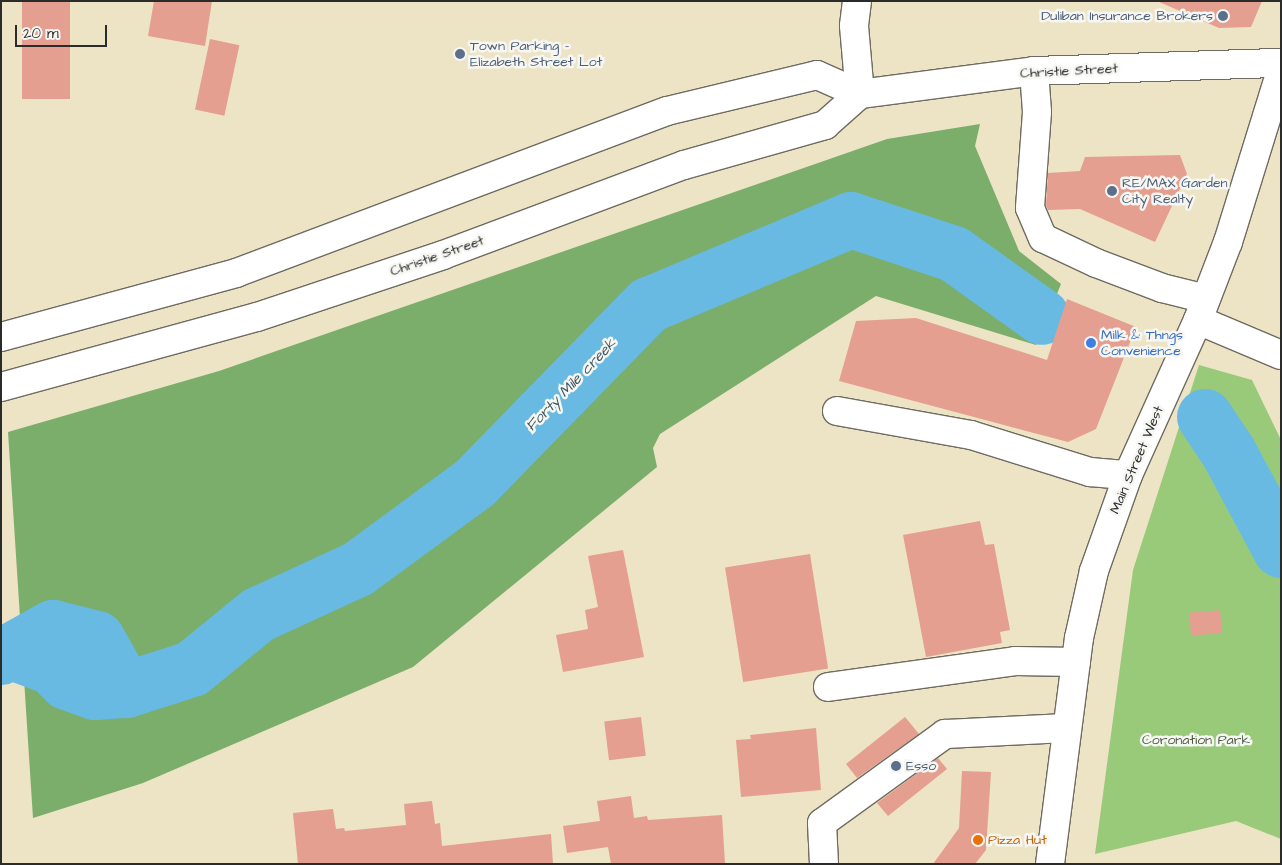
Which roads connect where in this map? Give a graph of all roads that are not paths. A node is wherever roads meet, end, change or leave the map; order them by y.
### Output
1 (856, 1) edge
2 (1281, 63) edge
3 (1034, 71) junction
4 (1281, 71) edge
5 (860, 94) junction
6 (1202, 309) junction
7 (1, 337) edge
8 (1281, 354) edge
9 (1, 387) edge
10 (837, 411) dead end
11 (1128, 475) junction
12 (1076, 662) junction
13 (828, 687) dead end
14 (1068, 728) junction
15 (824, 864) edge
16 (1050, 864) edge

1 - 5 main road
2 - 3 main road, Christie Street
3 - 5 main road, Christie Street
3 - 6 main road
4 - 6 main road, Main Street West
5 - 7 main road
5 - 9 main road, Christie Street
6 - 8 main road
6 - 11 main road, Main Street West
10 - 11 main road
11 - 12 main road, Main Street West
12 - 13 main road
12 - 14 main road, Main Street West
14 - 15 main road
14 - 16 main road, Main Street West

